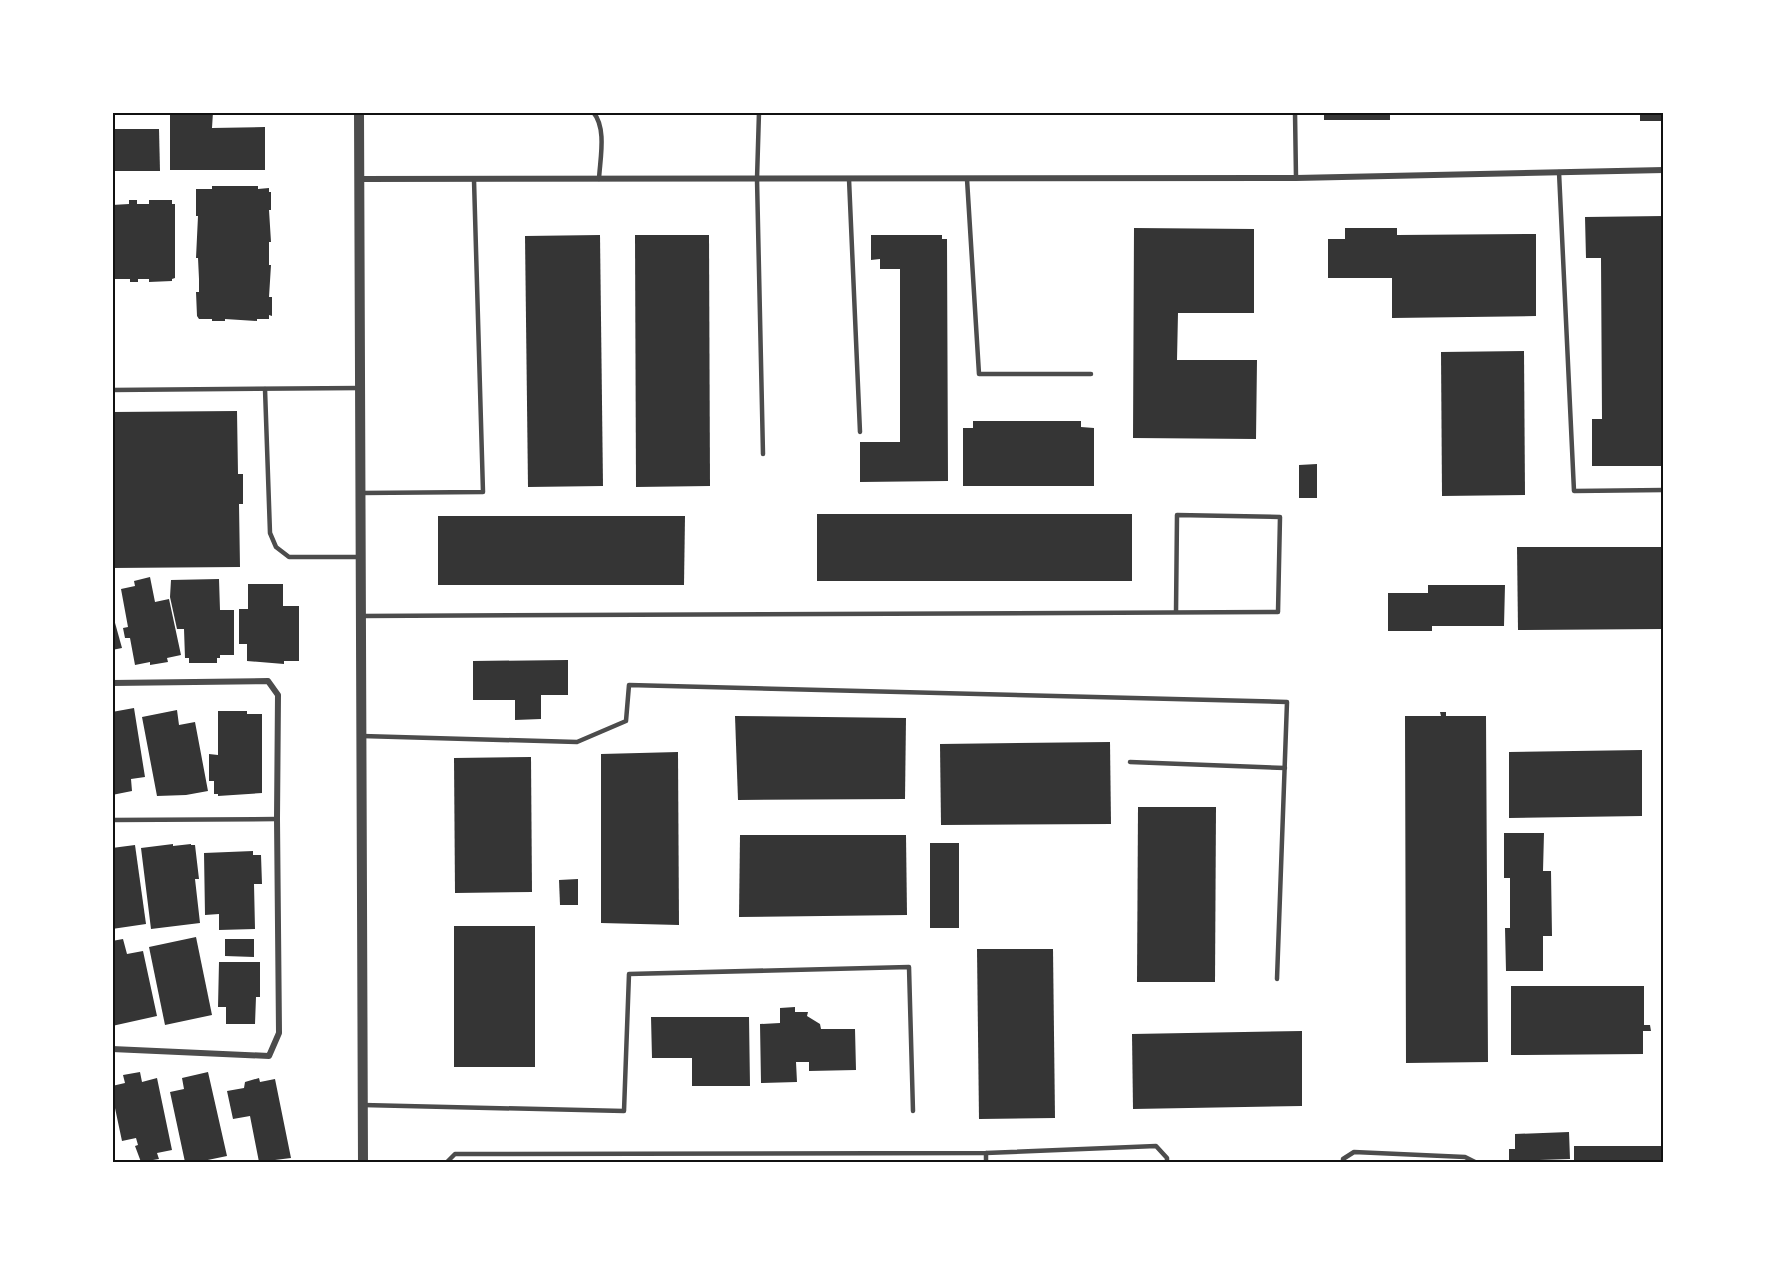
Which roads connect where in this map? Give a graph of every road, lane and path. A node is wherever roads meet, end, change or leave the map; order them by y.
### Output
1 (359, 112) edge
2 (593, 112) edge
3 (759, 112) edge
4 (1295, 112) edge
5 (1664, 170) edge
6 (1559, 172) junction
7 (1296, 178) junction
8 (360, 179) junction
9 (599, 179) junction
10 (757, 179) junction
11 (849, 179) junction
12 (967, 179) junction
13 (474, 180) junction
14 (1090, 374) dead end
15 (361, 388) junction
16 (265, 389) junction
17 (112, 390) edge
18 (860, 432) dead end
19 (763, 454) dead end
20 (1664, 490) edge
21 (361, 493) junction
22 (361, 557) junction
23 (1176, 612) junction
24 (361, 616) junction
25 (112, 682) edge
26 (362, 736) junction
27 (1130, 762) dead end
28 (1285, 768) junction
29 (277, 819) junction
30 (112, 820) edge
31 (1277, 979) dead end
32 (112, 1049) edge
33 (363, 1105) junction
34 (913, 1112) dead end
35 (986, 1153) junction
36 (653, 1154) junction
37 (825, 1155) junction
38 (363, 1162) edge
39 (447, 1162) edge
40 (653, 1162) edge
41 (825, 1162) edge
42 (986, 1162) edge
43 (1167, 1162) edge
44 (1343, 1162) edge
45 (1475, 1162) edge

1 - 8 street
2 - 9 lane
3 - 10 lane
4 - 7 lane
5 - 6 street
6 - 7 street
6 - 20 lane
7 - 12 street
8 - 13 street
8 - 15 street
9 - 10 street
9 - 13 street
10 - 11 street
10 - 19 lane
11 - 12 street
11 - 18 lane
12 - 14 lane
13 - 21 lane
15 - 16 lane
15 - 21 street
16 - 17 lane
16 - 22 lane
21 - 22 street
22 - 24 street
23 - 23 lane
23 - 24 lane
24 - 26 street
25 - 29 street
26 - 28 lane
26 - 33 street
27 - 28 lane
28 - 31 lane
29 - 30 lane
29 - 32 street
33 - 34 lane
33 - 38 street
35 - 37 lane
35 - 42 lane
35 - 43 lane
36 - 37 lane
36 - 39 lane
36 - 40 lane
37 - 41 lane
44 - 45 lane

